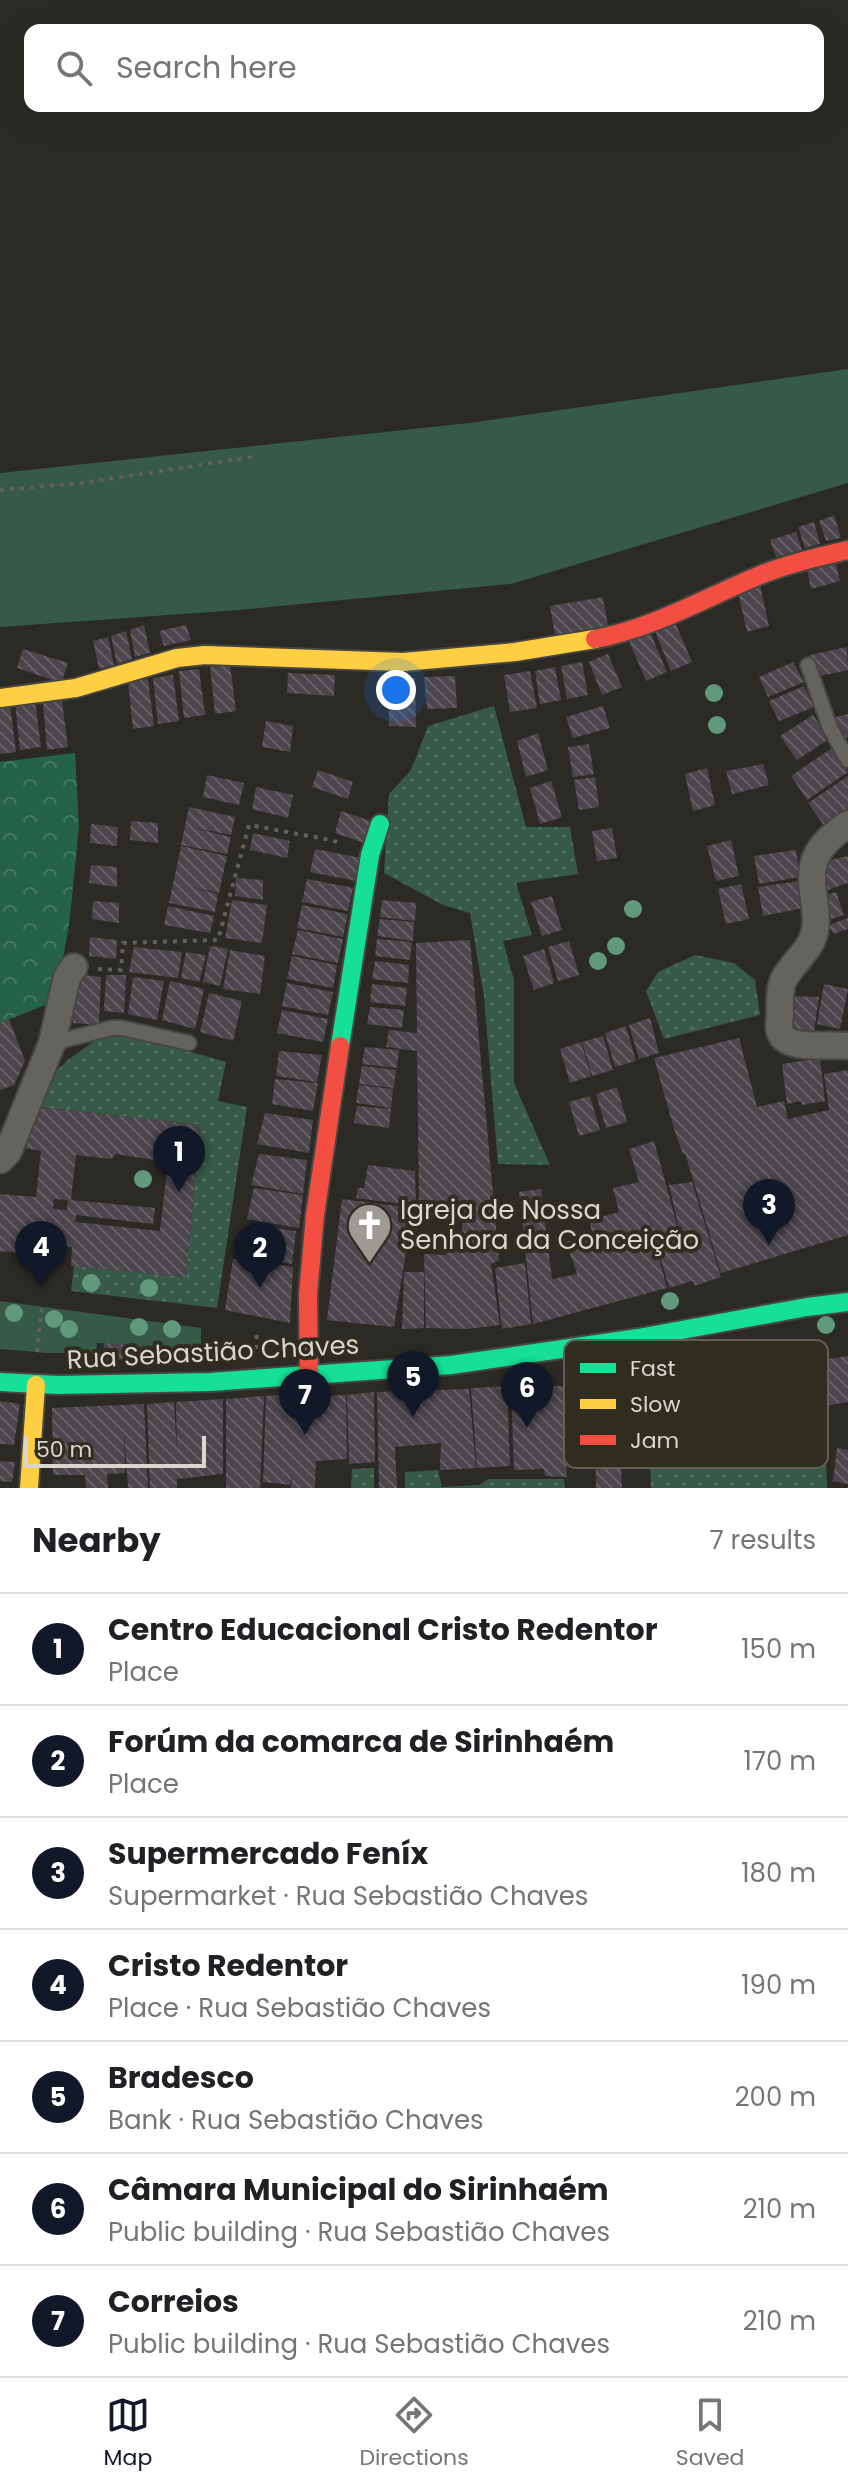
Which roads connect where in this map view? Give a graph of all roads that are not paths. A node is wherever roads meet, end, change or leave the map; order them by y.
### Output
1 (848, 550) edge
2 (808, 665) dead end
3 (0, 698) edge
4 (848, 760) edge
5 (380, 824) dead end
6 (848, 824) edge
7 (74, 967) road end
8 (52, 1043) junction
9 (189, 1043) dead end
10 (848, 1046) edge
11 (0, 1160) edge
12 (848, 1302) edge
13 (624, 1340) edge
14 (564, 1349) edge
15 (309, 1376) junction
16 (0, 1382) edge
17 (36, 1385) junction
18 (29, 1488) edge

1 - 3 street
2 - 4 lane
5 - 15 street
6 - 10 street
7 - 8 street
8 - 9 lane
8 - 11 street
12 - 13 street, Rua Sebastião Chaves
14 - 15 street, Rua Sebastião Chaves
15 - 17 street, Rua Sebastião Chaves
16 - 17 street, Rua Sebastião Chaves
17 - 18 street

